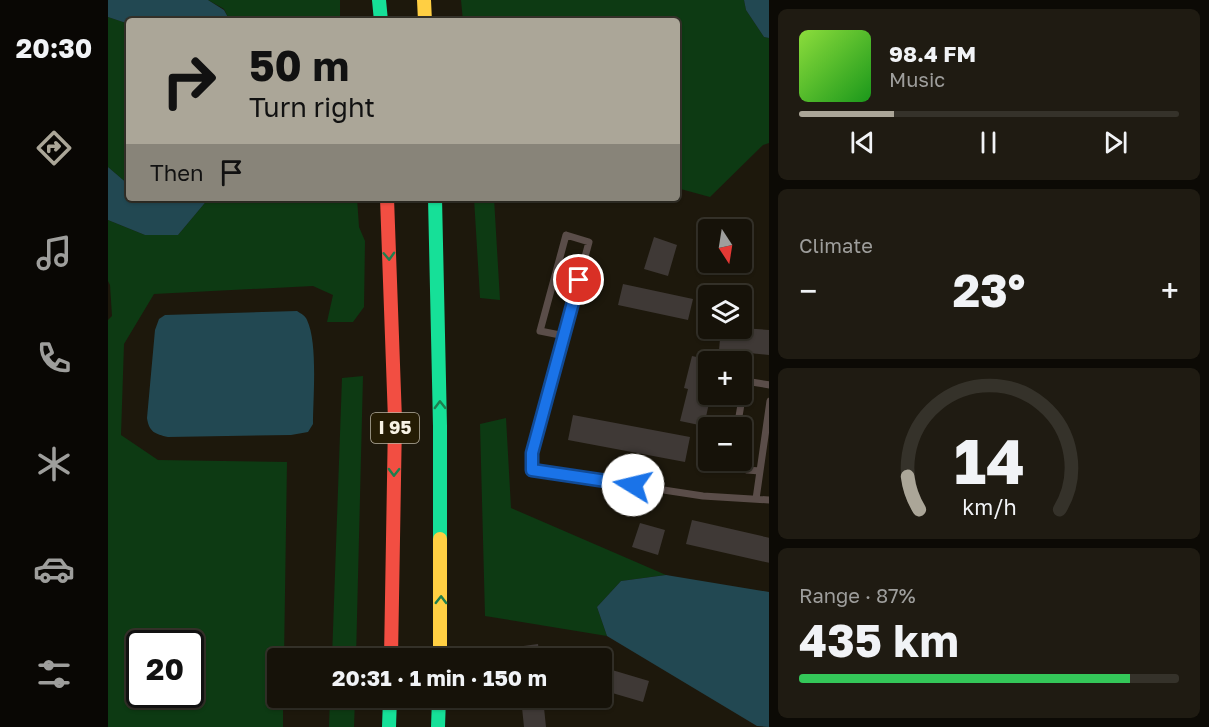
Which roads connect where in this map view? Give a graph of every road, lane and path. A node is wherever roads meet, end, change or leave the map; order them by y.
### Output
1 (379, 0) edge
2 (424, 0) edge
3 (381, 18) edge
4 (425, 18) edge
5 (387, 201) edge
6 (435, 201) edge
7 (565, 336) junction
8 (769, 385) edge
9 (769, 407) edge
10 (739, 417) edge
11 (752, 470) edge
12 (760, 471) junction
13 (756, 499) junction
14 (769, 500) edge
15 (391, 648) edge
16 (440, 648) edge
17 (390, 708) edge
18 (439, 708) edge
19 (389, 727) edge
20 (438, 727) edge

1 - 3 highway
2 - 4 highway
5 -> 15 highway, I 95
16 -> 6 highway, I 95
7 - 7 lane
7 - 13 lane
8 - 10 lane
9 - 12 lane
11 - 12 lane
12 - 13 lane
13 - 14 lane
17 - 19 highway
18 - 20 highway

